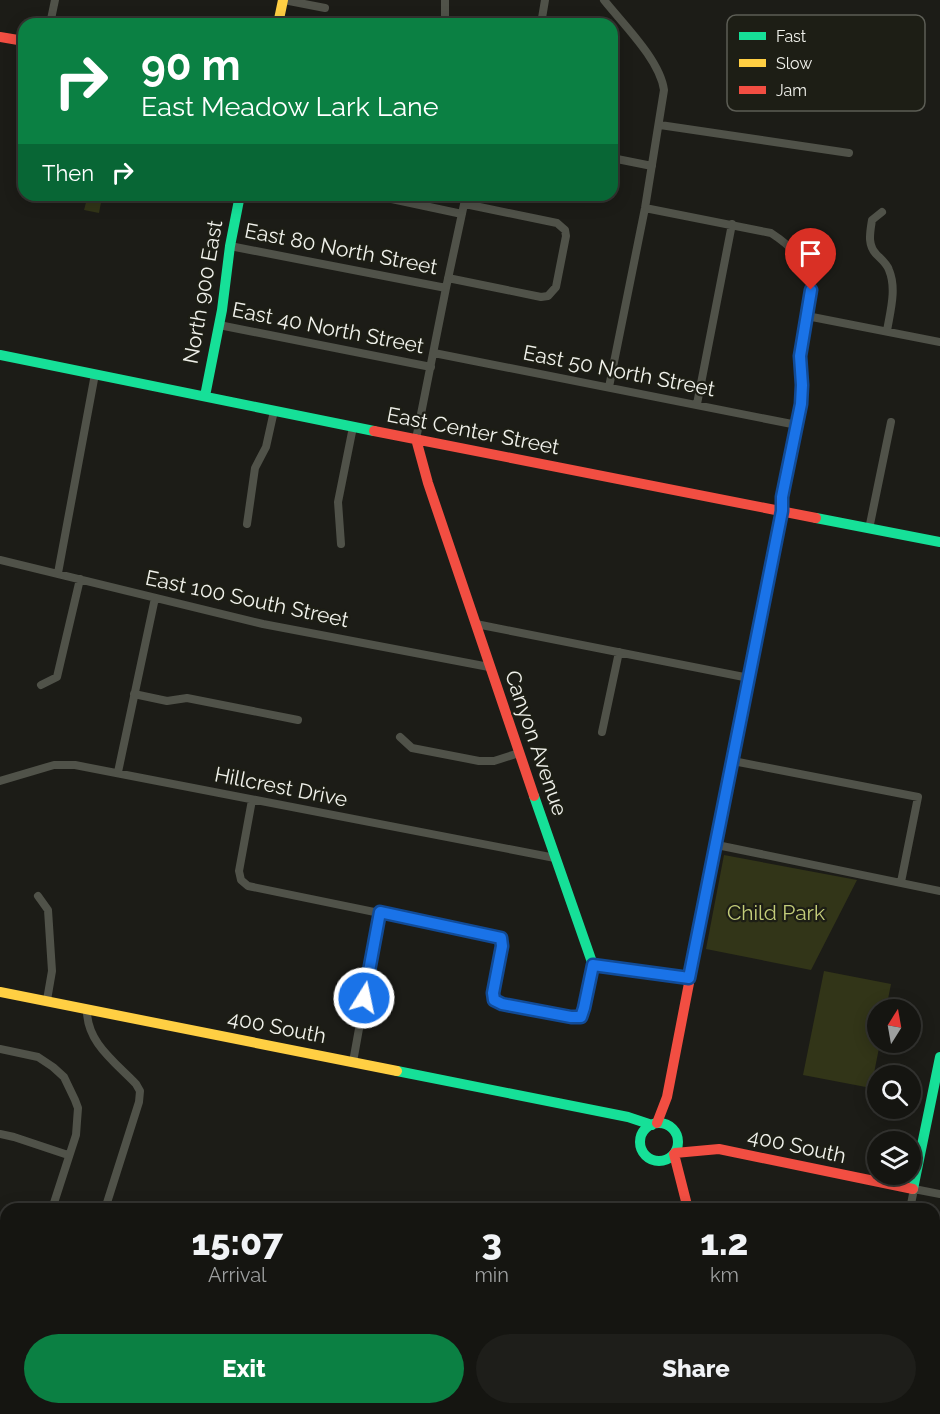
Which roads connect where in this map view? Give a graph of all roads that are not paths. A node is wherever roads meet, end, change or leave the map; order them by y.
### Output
1 (55, 0) edge
2 (284, 0) edge
3 (445, 0) edge
4 (545, 0) edge
5 (604, 0) edge
6 (325, 8) dead end
7 (51, 18) edge
8 (280, 18) edge
9 (445, 18) edge
10 (542, 18) edge
11 (0, 37) edge
12 (18, 40) edge
13 (660, 125) junction
14 (849, 153) dead end
15 (618, 159) edge
16 (652, 166) junction
17 (239, 201) edge
18 (401, 201) edge
19 (465, 201) edge
20 (465, 204) junction
21 (645, 208) junction
22 (882, 212) dead end
23 (462, 214) junction
24 (732, 224) junction
25 (230, 246) junction
26 (448, 278) junction
27 (446, 288) junction
28 (807, 316) junction
29 (219, 325) junction
30 (886, 331) junction
31 (940, 342) edge
32 (434, 353) junction
33 (0, 355) edge
34 (431, 367) junction
35 (95, 374) junction
36 (609, 387) junction
37 (205, 396) junction
38 (697, 404) junction
39 (274, 411) junction
40 (891, 423) dead end
41 (796, 425) junction
42 (353, 427) junction
43 (416, 439) junction
44 (782, 511) junction
45 (247, 524) dead end
46 (869, 529) junction
47 (940, 542) edge
48 (341, 544) dead end
49 (0, 560) edge
50 (58, 573) junction
51 (80, 579) junction
52 (155, 598) junction
53 (476, 624) junction
54 (619, 652) junction
55 (489, 667) junction
56 (749, 678) junction
57 (41, 685) dead end
58 (134, 694) junction
59 (298, 720) dead end
60 (602, 732) dead end
61 (400, 737) dead end
62 (519, 753) junction
63 (733, 761) junction
64 (118, 772) junction
65 (0, 782) edge
66 (252, 800) junction
67 (717, 845) junction
68 (555, 858) junction
69 (901, 882) junction
70 (940, 891) edge
71 (38, 896) dead end
72 (380, 912) junction
73 (593, 965) junction
74 (689, 978) junction
75 (0, 992) edge
76 (47, 1000) junction
77 (87, 1009) junction
78 (0, 1049) edge
79 (940, 1057) edge
80 (352, 1062) junction
81 (667, 1097) junction
82 (936, 1100) edge
83 (617, 1116) junction
84 (654, 1124) junction
85 (0, 1134) edge
86 (676, 1135) junction
87 (640, 1143) junction
88 (707, 1149) junction
89 (696, 1151) junction
90 (674, 1153) junction
91 (68, 1155) junction
92 (656, 1161) junction
93 (681, 1179) junction
94 (914, 1189) junction
95 (940, 1194) edge
96 (54, 1203) edge
97 (107, 1203) edge
98 (687, 1203) edge
99 (911, 1203) edge

1 - 7 street
2 - 6 street
2 - 8 street
3 - 9 street
4 - 10 street
5 - 13 street
11 - 12 street
13 - 14 street
13 - 16 street
15 - 16 street
16 - 21 street
17 - 25 street, North 900 East
18 - 23 street
19 - 20 street
20 - 23 street
20 - 26 street
21 - 24 street
21 - 36 street
22 - 30 street
23 - 26 street
24 - 28 street
24 - 38 street
25 - 27 street, East 80 North Street
25 - 29 street, North 900 East
26 - 27 street
27 - 32 street
28 - 30 street
28 - 41 street
29 - 34 street, East 40 North Street
29 - 37 street, North 900 East
30 - 31 street
32 - 34 street
32 - 36 street, East 50 North Street
33 - 35 street, East Center Street
34 - 43 street
35 - 37 street, East Center Street
35 - 50 street
36 - 38 street, East 50 North Street
37 - 39 street, East Center Street
38 - 41 street, East 50 North Street
39 - 42 street, East Center Street
39 - 45 street
40 - 46 street
41 - 44 street
42 - 43 street, East Center Street
42 - 48 street
43 - 44 street, East Center Street
43 - 53 street, Canyon Avenue
44 - 46 street, East Center Street
44 - 56 street
46 - 47 street, East Center Street
49 - 50 street, East 100 South Street
50 - 51 street, East 100 South Street
51 - 52 street, East 100 South Street
51 - 57 street
52 - 55 street, East 100 South Street
52 - 58 street
53 - 54 street
53 - 55 street, Canyon Avenue
54 - 56 street
54 - 60 street
55 - 62 street, Canyon Avenue
56 - 63 street
58 - 59 street
58 - 64 street
61 - 62 street
62 - 68 street, Canyon Avenue
63 - 67 street
63 - 69 street
64 - 65 street, Hillcrest Drive
64 - 66 street, Hillcrest Drive
66 - 68 street, Hillcrest Drive
66 - 72 street
67 - 69 street
67 - 74 street
68 - 73 street, Canyon Avenue
69 - 70 street
71 - 76 street
72 - 73 street
72 - 80 street
73 - 74 street
74 - 81 street
75 - 76 street, 400 South
76 - 77 street, 400 South
77 - 80 street, 400 South
77 - 97 street
78 - 91 street
79 - 82 street
80 - 83 street, 400 South
81 - 84 street
81 - 86 street
82 - 94 street
83 - 84 street, 400 South
83 - 87 street
84 - 86 street
84 - 87 street
85 - 91 street
86 - 88 street, 400 South
86 - 90 street
87 - 92 street
88 - 89 street, 400 South
88 - 94 street, 400 South
89 - 90 street, 400 South
89 - 93 street
90 - 92 street
90 - 93 street
91 - 96 street
92 - 93 street
93 - 98 street
94 - 95 street
94 - 99 street

